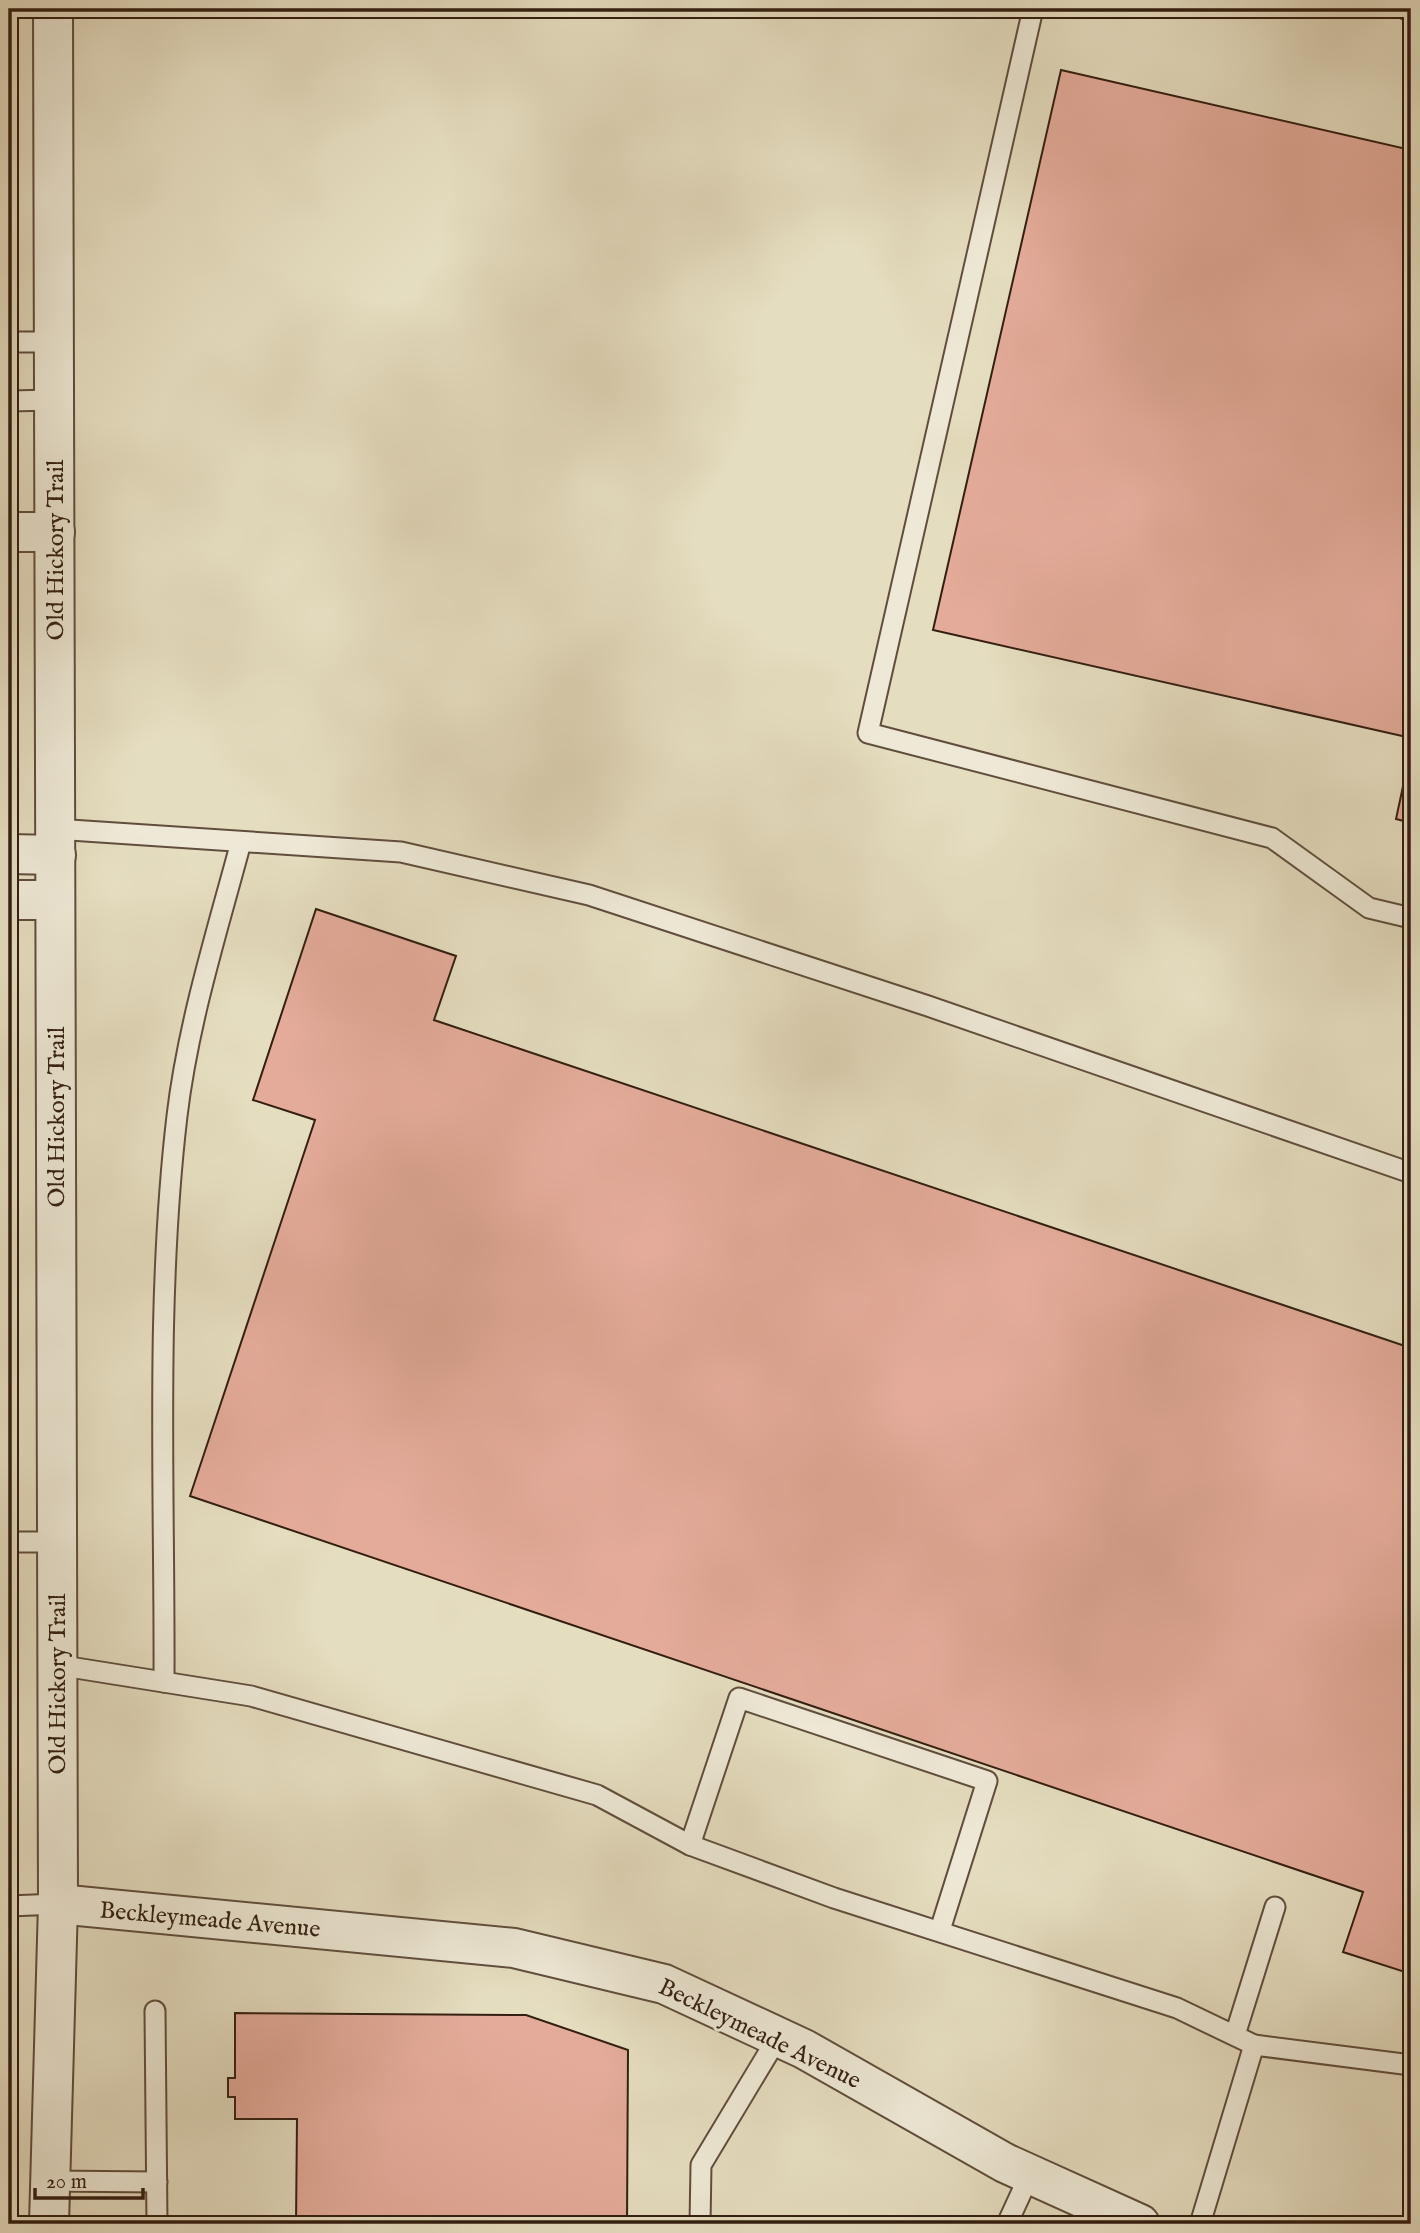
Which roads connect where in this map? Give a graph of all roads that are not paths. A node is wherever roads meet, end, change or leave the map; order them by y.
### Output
1 (53, 9) edge
2 (1033, 9) edge
3 (1405, 9) edge
4 (1411, 12) edge
5 (9, 342) edge
6 (54, 342) junction
7 (54, 400) junction
8 (9, 401) edge
9 (9, 532) edge
10 (55, 532) junction
11 (56, 842) junction
12 (241, 842) junction
13 (9, 854) edge
14 (9, 900) edge
15 (54, 900) junction
16 (1411, 918) edge
17 (1411, 1173) edge
18 (9, 1542) edge
19 (57, 1542) junction
20 (57, 1665) junction
21 (164, 1682) junction
22 (690, 1845) junction
23 (58, 1904) junction
24 (9, 1906) edge
25 (1275, 1907) dead end
26 (940, 1930) junction
27 (155, 2011) dead end
28 (1235, 2035) junction
29 (778, 2037) junction
30 (1254, 2045) junction
31 (1411, 2065) edge
32 (1030, 2174) junction
33 (50, 2181) junction
34 (157, 2182) junction
35 (49, 2224) edge
36 (157, 2224) edge
37 (700, 2224) edge
38 (1007, 2224) edge
39 (1140, 2224) edge
40 (1200, 2224) edge

1 - 6 street, Old Hickory Trail
2 - 16 lane
3 - 4 lane
5 - 6 lane
6 - 7 street, Old Hickory Trail
7 - 8 lane
7 - 10 street, Old Hickory Trail
9 - 10 street
10 - 11 street, Old Hickory Trail
11 - 12 lane
11 - 13 street
11 - 15 street, Old Hickory Trail
12 - 17 lane
12 - 21 lane
14 - 15 street
15 - 19 street, Old Hickory Trail
18 - 19 lane
19 - 20 street, Old Hickory Trail
20 - 21 lane
20 - 23 street, Old Hickory Trail
21 - 22 lane
22 - 26 lane
22 - 26 lane
23 - 24 lane
23 - 29 street, Beckleymeade Avenue
23 - 33 street, Old Hickory Trail
25 - 28 lane
26 - 28 lane
27 - 34 lane
28 - 30 lane
29 - 32 street, Beckleymeade Avenue
29 - 37 lane
30 - 31 lane
30 - 40 lane
32 - 38 lane
32 - 39 street, Beckleymeade Avenue
33 - 34 lane
33 - 35 street, Old Hickory Trail
34 - 36 lane

